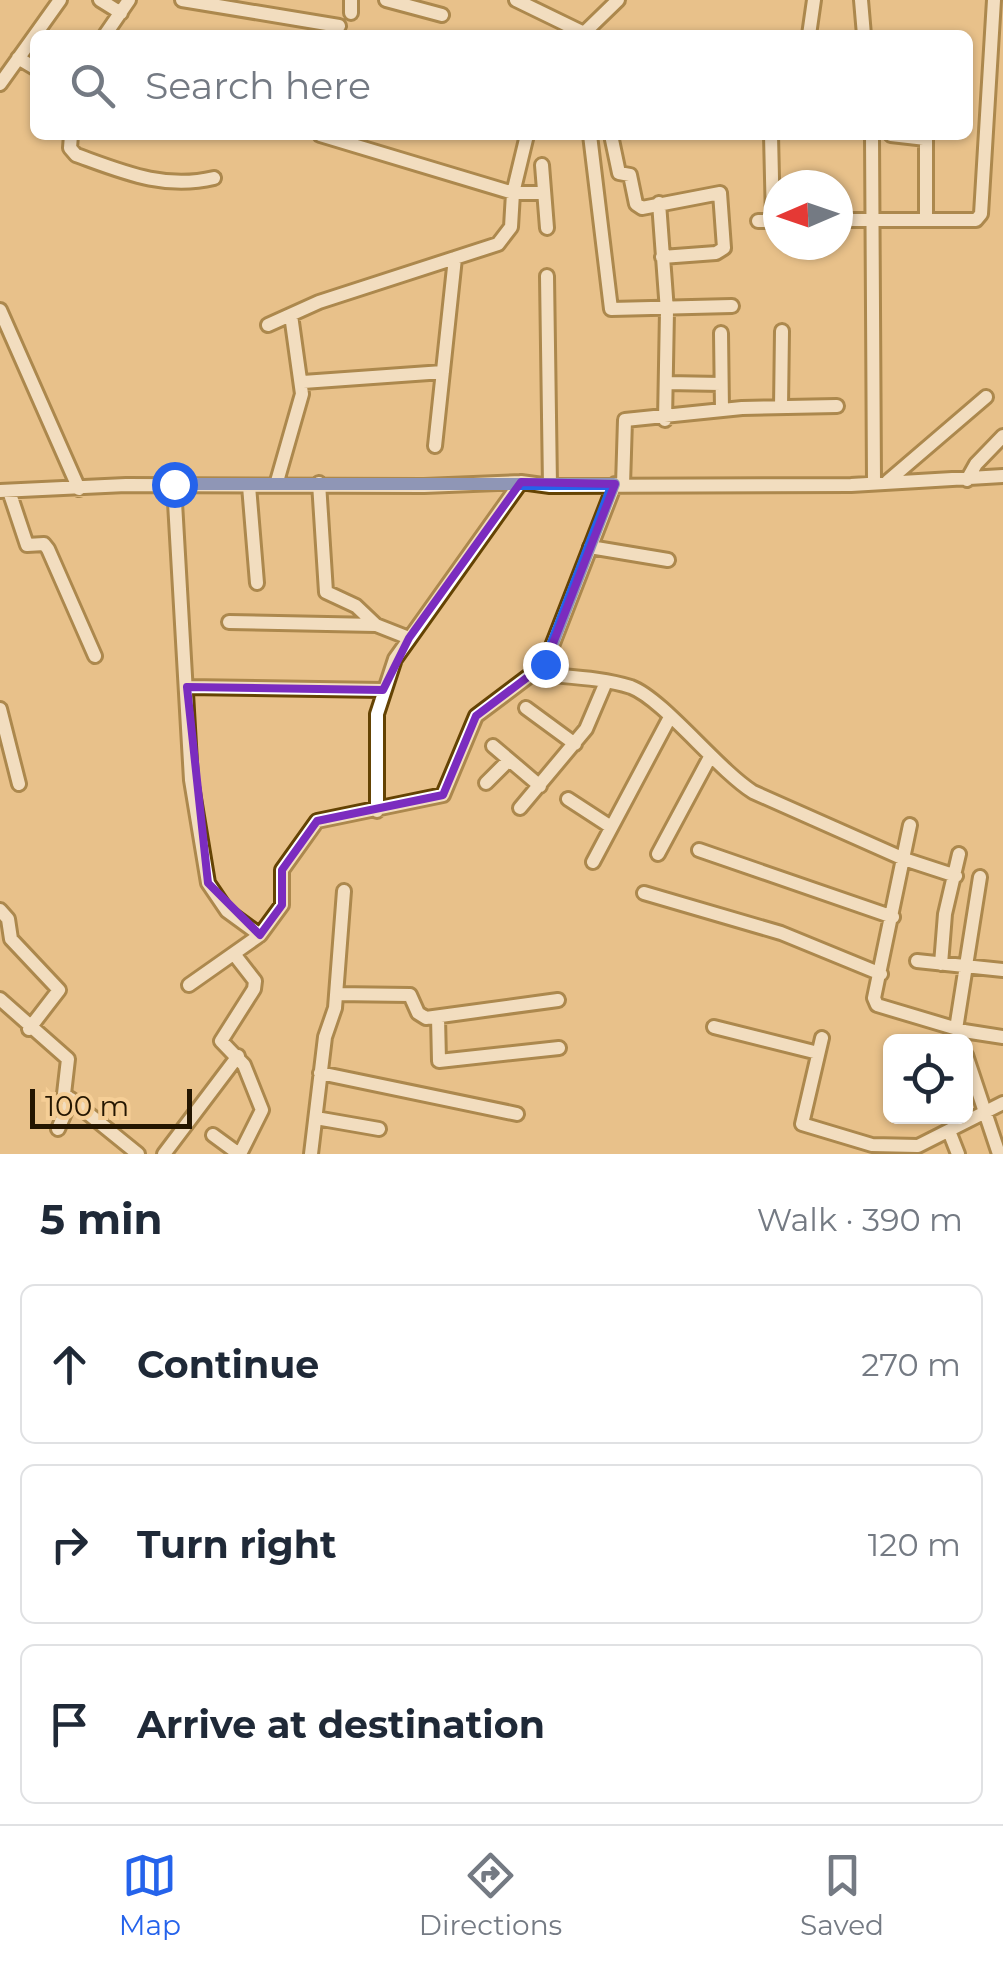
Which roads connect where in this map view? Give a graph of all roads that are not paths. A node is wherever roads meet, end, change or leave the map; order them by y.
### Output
1 (60, 0) edge
2 (100, 0) edge
3 (129, 0) edge
4 (182, 0) edge
5 (386, 0) edge
6 (516, 0) edge
7 (618, 0) edge
8 (814, 0) edge
9 (861, 0) edge
10 (994, 0) edge
11 (419, 9) edge
12 (121, 13) junction
13 (442, 14) dead end
14 (339, 26) dead end
15 (38, 30) edge
16 (109, 30) edge
17 (578, 30) edge
18 (590, 30) edge
19 (810, 30) edge
20 (864, 30) edge
21 (30, 41) edge
22 (18, 58) junction
23 (30, 65) edge
24 (0, 84) edge
25 (71, 140) edge
26 (337, 140) edge
27 (525, 140) edge
28 (591, 140) edge
29 (612, 140) edge
30 (770, 140) edge
31 (872, 140) edge
32 (926, 140) edge
33 (542, 164) dead end
34 (772, 170) edge
35 (214, 178) dead end
36 (544, 192) junction
37 (513, 193) junction
38 (660, 203) junction
39 (853, 220) edge
40 (871, 220) junction
41 (926, 220) junction
42 (758, 221) dead end
43 (763, 221) edge
44 (547, 228) dead end
45 (662, 257) junction
46 (455, 258) junction
47 (546, 276) dead end
48 (732, 306) dead end
49 (0, 310) edge
50 (667, 311) junction
51 (291, 315) junction
52 (268, 325) dead end
53 (782, 331) dead end
54 (722, 333) dead end
55 (443, 372) junction
56 (302, 382) junction
57 (667, 384) junction
58 (722, 384) junction
59 (986, 397) dead end
60 (837, 406) dead end
61 (781, 407) junction
62 (722, 410) junction
63 (665, 420) junction
64 (1003, 436) edge
65 (436, 446) dead end
66 (1003, 476) edge
67 (967, 480) junction
68 (881, 481) junction
69 (521, 482) junction
70 (174, 484) junction
71 (319, 484) junction
72 (276, 485) junction
73 (619, 485) junction
74 (249, 486) junction
75 (550, 486) junction
76 (78, 489) junction
77 (5, 491) edge
78 (590, 547) junction
79 (668, 560) dead end
80 (257, 583) dead end
81 (229, 622) dead end
82 (376, 625) junction
83 (410, 638) junction
84 (95, 656) dead end
85 (532, 674) junction
86 (606, 682) junction
87 (187, 688) junction
88 (383, 690) junction
89 (526, 708) dead end
90 (0, 709) edge
91 (669, 718) junction
92 (575, 744) junction
93 (493, 746) dead end
94 (710, 757) junction
95 (509, 760) junction
96 (486, 783) dead end
97 (19, 784) dead end
98 (540, 786) junction
99 (568, 799) dead end
100 (520, 808) dead end
101 (378, 811) junction
102 (910, 825) dead end
103 (610, 827) junction
104 (699, 850) dead end
105 (658, 854) dead end
106 (959, 854) dead end
107 (904, 859) junction
108 (593, 862) dead end
109 (956, 876) junction
110 (980, 877) dead end
111 (344, 891) dead end
112 (644, 894) dead end
113 (0, 910) edge
114 (892, 917) junction
115 (260, 935) junction
116 (234, 954) junction
117 (917, 961) dead end
118 (941, 964) junction
119 (967, 966) junction
120 (1003, 970) edge
121 (881, 974) junction
122 (189, 984) dead end
123 (336, 994) junction
124 (0, 999) edge
125 (558, 1000) dead end
126 (438, 1017) junction
127 (714, 1027) dead end
128 (1003, 1028) edge
129 (29, 1029) junction
130 (962, 1034) edge
131 (973, 1035) edge
132 (1002, 1037) edge
133 (822, 1038) dead end
134 (559, 1048) dead end
135 (818, 1053) junction
136 (238, 1056) junction
137 (320, 1074) junction
138 (973, 1081) edge
139 (71, 1099) junction
140 (1003, 1103) edge
141 (517, 1114) dead end
142 (982, 1114) junction
143 (316, 1118) junction
144 (58, 1129) dead end
145 (379, 1129) dead end
146 (949, 1130) junction
147 (214, 1135) dead end
148 (862, 1148) edge
149 (138, 1154) edge
150 (164, 1154) edge
151 (240, 1154) edge
152 (311, 1154) edge
153 (958, 1154) edge
154 (999, 1154) edge

1 - 15 street
2 - 12 street
3 - 12 street
4 - 14 street
5 - 11 street
6 - 17 street
7 - 18 street
8 - 19 street
9 - 20 street
10 - 41 street
11 - 13 street
12 - 16 street
21 - 22 street
22 - 23 street
22 - 24 street
25 - 35 street
26 - 37 street
27 - 37 street
28 - 50 street
29 - 38 street
30 - 34 street
31 - 40 street
32 - 41 street
33 - 36 street
36 - 37 street
36 - 44 street
37 - 46 street
38 - 45 street
38 - 45 street
39 - 40 street
40 - 41 street
40 - 68 street
42 - 43 street
45 - 50 street
46 - 51 street
46 - 55 street
47 - 75 street
48 - 50 street
49 - 76 street
50 - 57 street
51 - 52 street
51 - 56 street
53 - 61 street
54 - 58 street
55 - 56 street
55 - 65 street
56 - 72 street
57 - 58 street
57 - 63 street
58 - 62 street
59 - 68 street
60 - 61 street
61 - 62 street
62 - 63 street
63 - 73 street
64 - 67 street
66 - 67 street
67 - 68 street
68 - 73 street
69 - 71 street
69 - 75 street
69 - 83 street
70 - 74 street
70 - 76 street
70 - 87 street
71 - 72 street
71 - 82 street
72 - 74 street
73 - 75 street
73 - 78 street
74 - 80 street
76 - 77 street
77 - 84 street
78 - 79 street
78 - 85 street
81 - 82 street
82 - 83 street
83 - 88 street
85 - 86 street
85 - 101 street
86 - 91 street
86 - 92 street
87 - 88 street
87 - 115 street
88 - 101 street
89 - 92 street
90 - 97 street
91 - 94 street
91 - 103 street
92 - 98 street
93 - 95 street
94 - 105 street
94 - 107 street
95 - 96 street
95 - 98 street
98 - 100 street
99 - 103 street
101 - 115 street
102 - 107 street
103 - 108 street
104 - 114 street
106 - 109 street
107 - 109 street
107 - 114 street
109 - 118 street
110 - 119 street
111 - 123 street
112 - 121 street
113 - 129 street
114 - 121 street
115 - 116 street
116 - 122 street
116 - 136 street
117 - 118 street
118 - 119 street
119 - 120 street
119 - 130 street
121 - 130 street
123 - 126 street
123 - 137 street
124 - 129 street
125 - 126 street
126 - 134 street
127 - 135 street
128 - 132 street
129 - 139 street
131 - 132 street
133 - 135 street
135 - 148 street
136 - 150 street
136 - 151 street
137 - 141 street
137 - 143 street
138 - 142 street
139 - 144 street
139 - 149 street
140 - 142 street
142 - 146 street
142 - 154 street
143 - 145 street
143 - 152 street
146 - 148 street
146 - 153 street
147 - 151 street

